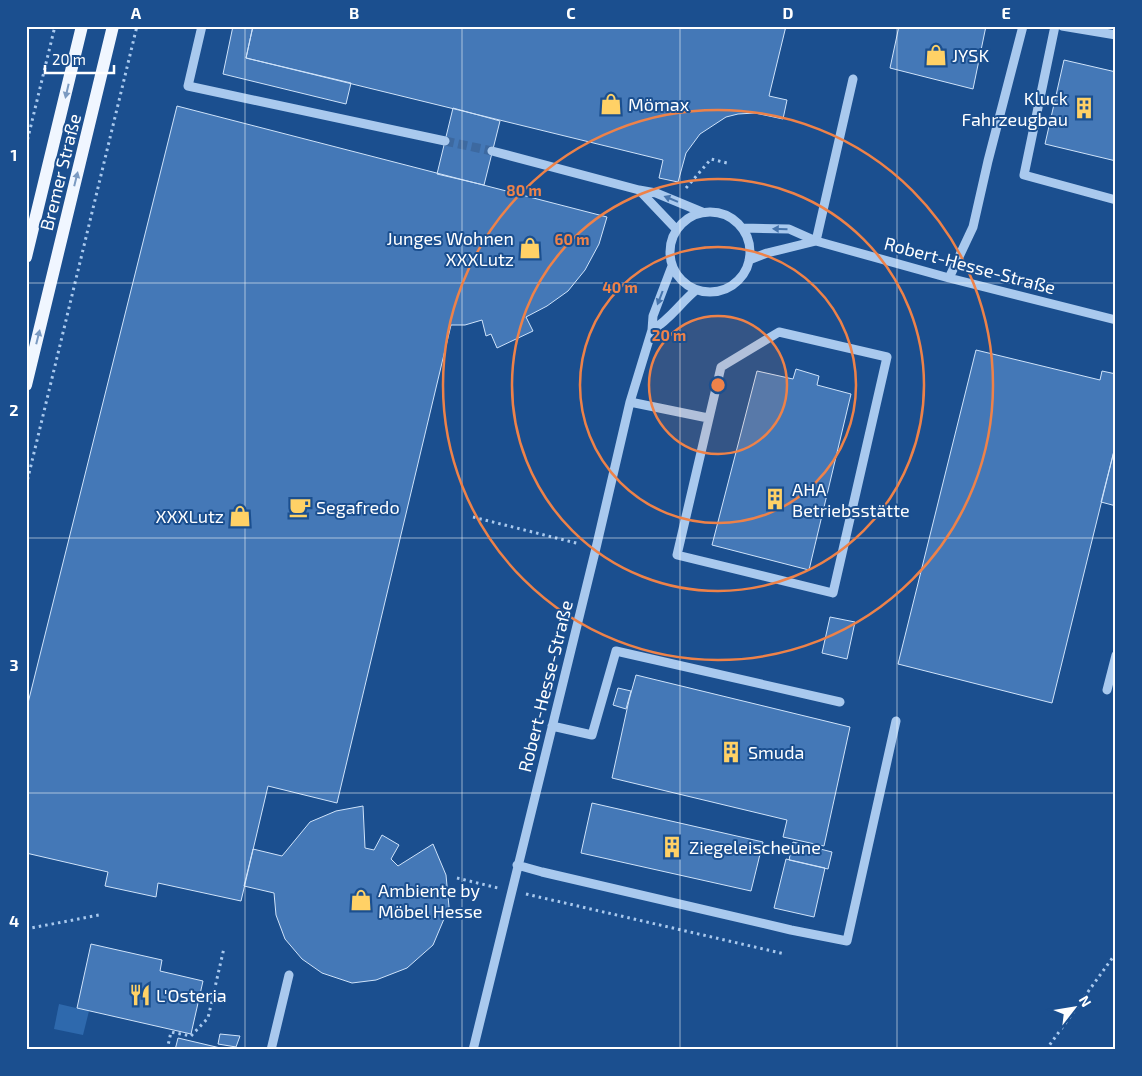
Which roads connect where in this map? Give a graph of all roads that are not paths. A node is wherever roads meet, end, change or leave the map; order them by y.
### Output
1 (82, 26) edge
2 (113, 26) edge
3 (202, 26) edge
4 (1023, 26) edge
5 (1055, 26) edge
6 (1062, 26) edge
7 (1116, 35) edge
8 (853, 79) dead end
9 (445, 142) tunnel mouth
10 (492, 151) tunnel mouth
11 (639, 190) junction
12 (1116, 200) edge
13 (702, 212) junction
14 (742, 228) junction
15 (676, 229) junction
16 (816, 241) junction
17 (26, 257) edge
18 (749, 260) junction
19 (672, 266) junction
20 (949, 278) junction
21 (696, 290) junction
22 (1116, 320) edge
23 (652, 330) junction
24 (26, 385) edge
25 (630, 402) junction
26 (708, 418) junction
27 (1116, 655) edge
28 (1106, 690) dead end
29 (840, 702) dead end
30 (896, 721) dead end
31 (552, 726) junction
32 (517, 865) junction
33 (288, 975) dead end
34 (271, 1050) edge
35 (473, 1050) edge

1 -> 17 main road, Bremer Straße
24 -> 2 main road, Bremer Straße
3 - 9 street
4 - 20 street
5 - 12 street
6 - 7 street
8 - 16 street
10 - 11 street
13 -> 11 street
11 - 15 street
13 - 14 street
13 - 15 street
16 -> 14 street, Robert-Hesse-Straße
14 - 18 street
15 - 19 street
16 - 18 street, Robert-Hesse-Straße
16 - 20 street, Robert-Hesse-Straße
18 - 21 street
19 - 21 street
19 -> 23 street, Robert-Hesse-Straße
20 - 22 street, Robert-Hesse-Straße
21 - 23 street
23 - 25 street, Robert-Hesse-Straße
25 - 26 street
25 - 31 street, Robert-Hesse-Straße
26 - 26 street
27 - 28 street
29 - 31 street
30 - 32 street
31 - 32 street, Robert-Hesse-Straße
32 - 35 street, Robert-Hesse-Straße
33 - 34 street

